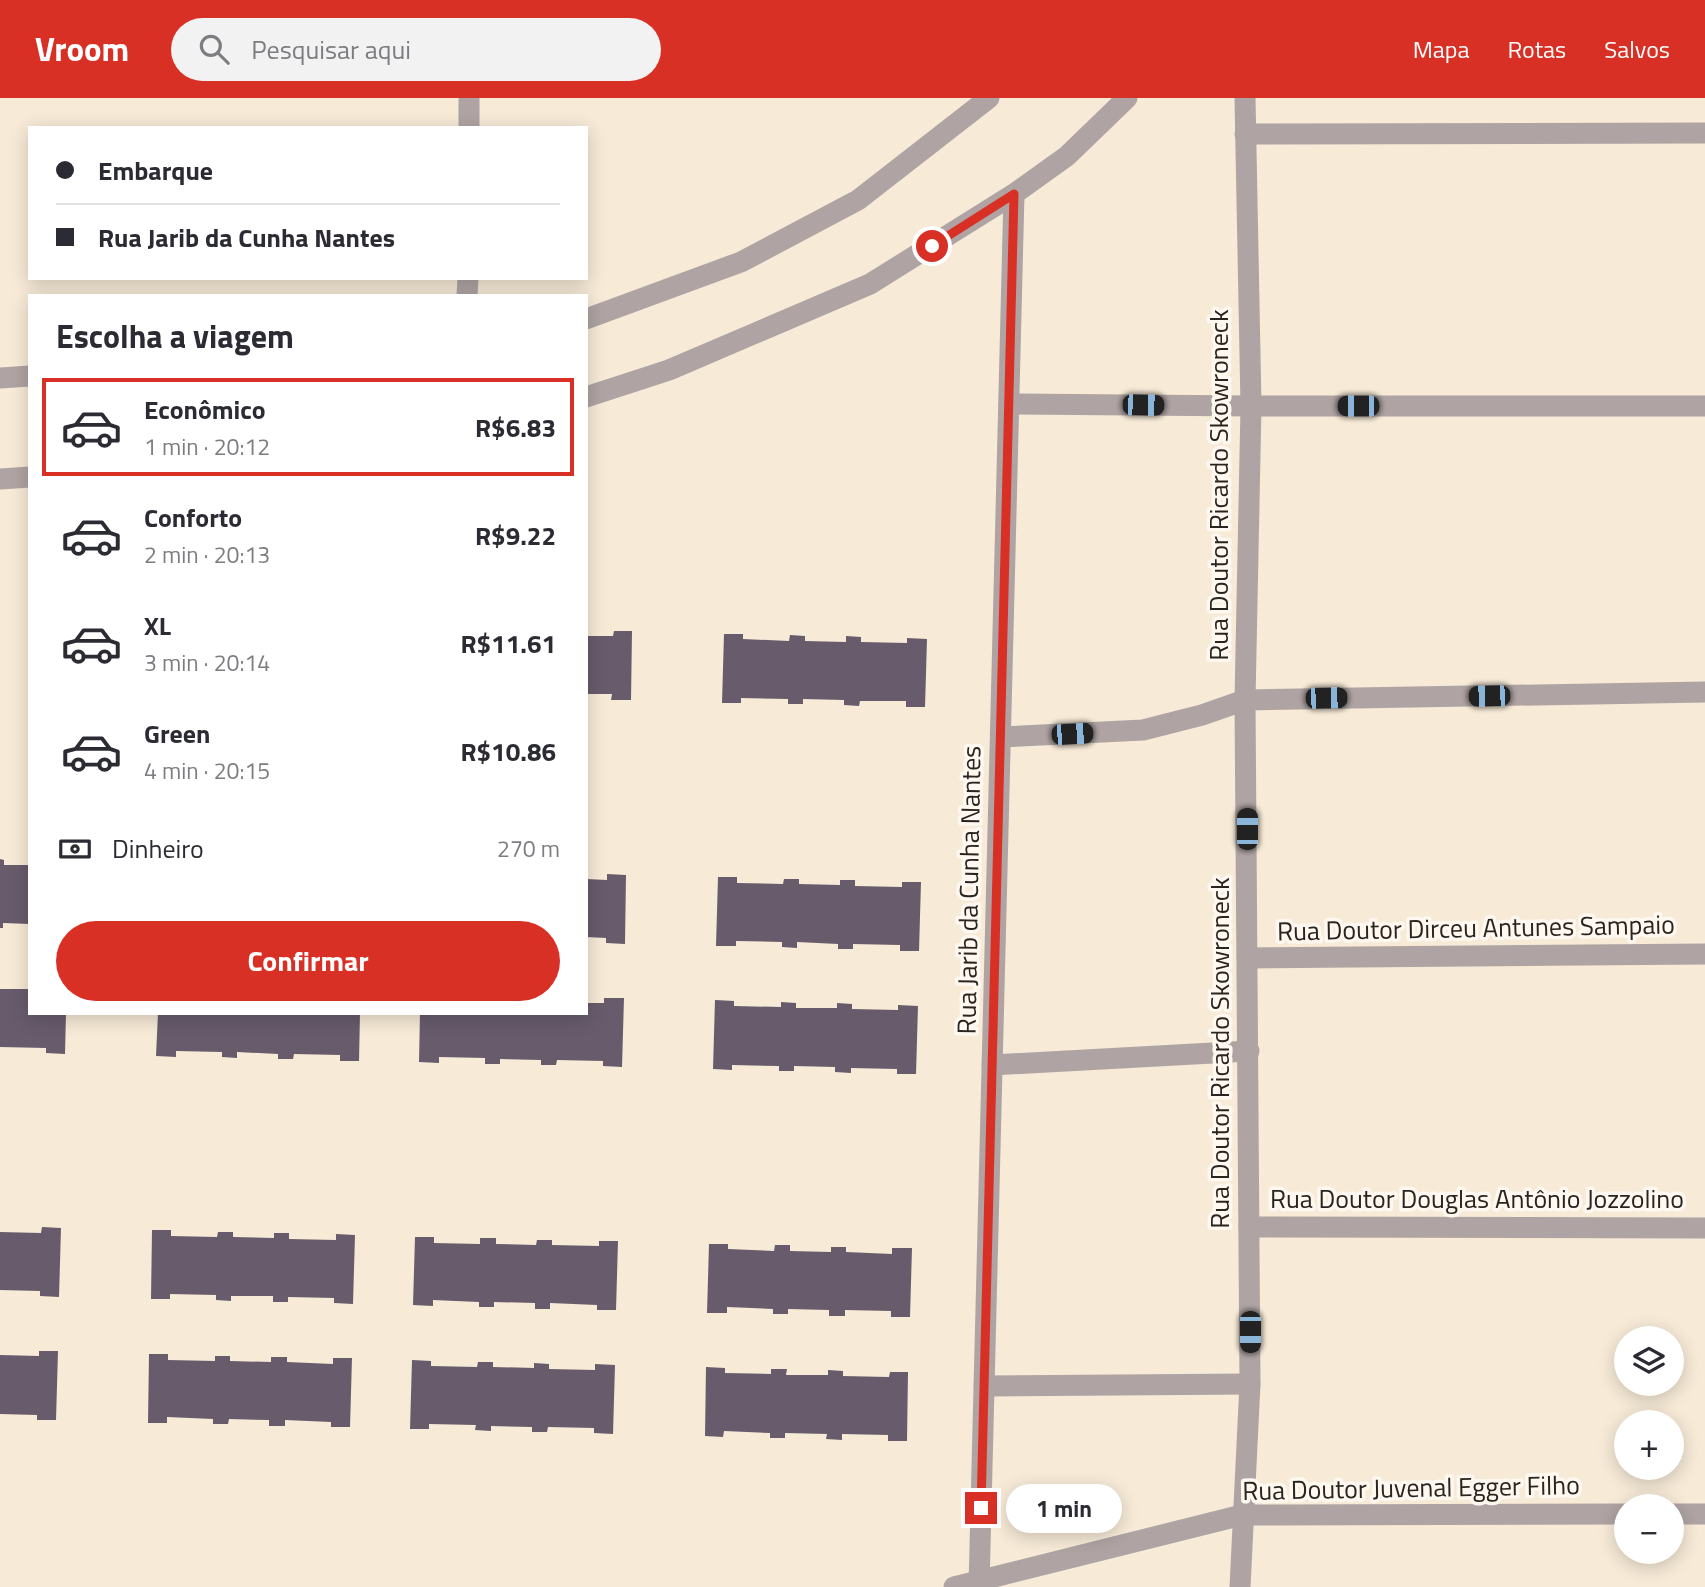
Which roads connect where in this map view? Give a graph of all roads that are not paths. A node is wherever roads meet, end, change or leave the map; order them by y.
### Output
1 (469, 98) edge
2 (989, 98) edge
3 (1127, 98) edge
4 (1245, 98) edge
5 (469, 126) edge
6 (1705, 133) edge
7 (1245, 134) junction
8 (1014, 194) junction
9 (588, 318) edge
10 (28, 376) edge
11 (0, 378) edge
12 (588, 396) edge
13 (1009, 404) junction
14 (1705, 406) edge
15 (1251, 407) junction
16 (28, 477) edge
17 (0, 479) edge
18 (1705, 692) edge
19 (1245, 700) junction
20 (1000, 737) junction
21 (1705, 954) edge
22 (1248, 958) junction
23 (1249, 1051) junction
24 (992, 1065) junction
25 (1249, 1227) junction
26 (1705, 1228) edge
27 (1250, 1384) junction
28 (984, 1386) junction
29 (1614, 1514) edge
30 (1684, 1514) edge
31 (1705, 1514) edge
32 (1242, 1516) junction
33 (979, 1585) edge
34 (954, 1587) edge
35 (1240, 1587) edge

1 - 5 street
2 - 9 street
3 - 8 street
4 - 7 street, Rua Doutor Ricardo Skowroneck
6 - 7 street
7 - 15 street, Rua Doutor Ricardo Skowroneck
8 - 12 street
8 - 13 street, Rua Jarib da Cunha Nantes
10 - 11 street
13 - 15 street
13 - 20 street, Rua Jarib da Cunha Nantes
14 - 15 street
15 - 19 street, Rua Doutor Ricardo Skowroneck
16 - 17 street
18 - 19 street
19 - 20 street
19 - 22 street, Rua Doutor Ricardo Skowroneck
20 - 24 street, Rua Jarib da Cunha Nantes
21 - 22 street, Rua Doutor Dirceu Antunes Sampaio
22 - 23 street, Rua Doutor Ricardo Skowroneck
23 - 24 street
23 - 25 street, Rua Doutor Ricardo Skowroneck
24 - 28 street, Rua Jarib da Cunha Nantes
25 - 26 street, Rua Doutor Douglas Antônio Jozzolino
25 - 27 street, Rua Doutor Ricardo Skowroneck
27 - 28 street
27 - 32 street, Rua Doutor Ricardo Skowroneck
28 - 33 street, Rua Jarib da Cunha Nantes
29 - 32 street, Rua Doutor Juvenal Egger Filho
30 - 31 street
32 - 33 street, Rua Doutor Juvenal Egger Filho
32 - 35 street, Rua Doutor Ricardo Skowroneck
33 - 34 street, Rua Doutor Juvenal Egger Filho

